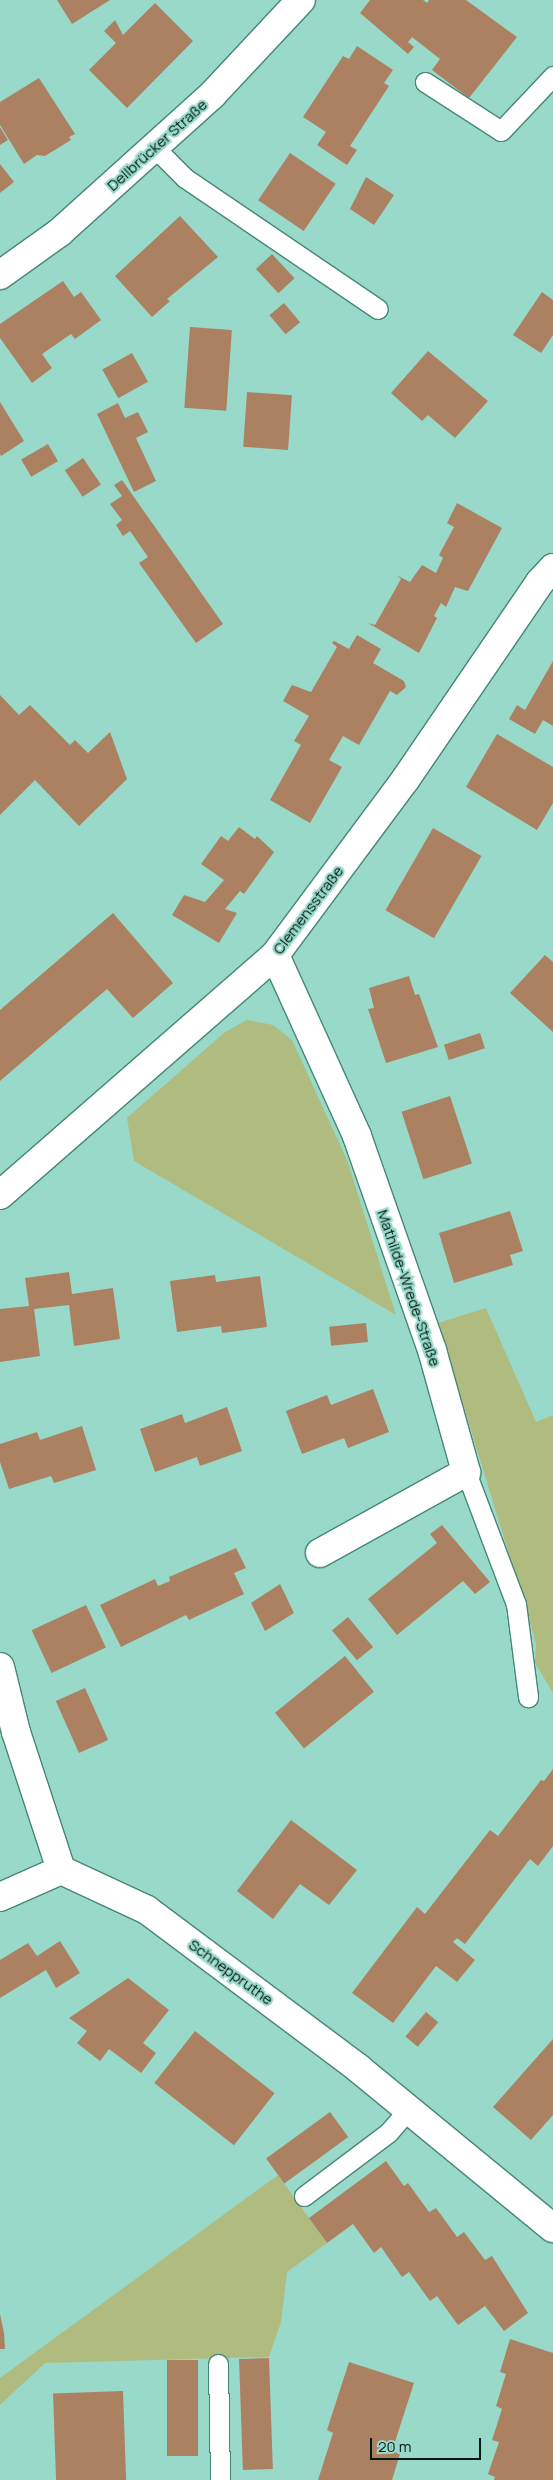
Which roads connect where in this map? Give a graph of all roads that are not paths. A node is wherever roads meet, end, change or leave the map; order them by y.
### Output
1 (301, 0) edge
2 (553, 76) edge
3 (425, 82) dead end
4 (154, 147) junction
5 (0, 275) edge
6 (378, 309) dead end
7 (553, 568) edge
8 (275, 956) junction
9 (0, 1195) edge
10 (466, 1472) junction
11 (320, 1553) dead end
12 (0, 1667) edge
13 (528, 1697) dead end
14 (61, 1870) junction
15 (0, 1897) edge
16 (409, 2109) junction
17 (304, 2196) dead end
18 (553, 2228) edge
19 (218, 2364) dead end
20 (220, 2480) edge

1 - 4 street, Dellbrücker Straße
2 - 3 lane
4 - 5 street, Dellbrücker Straße
4 - 6 lane
7 - 8 street, Clemensstraße
8 - 9 street, Clemensstraße
8 - 10 street, Mathilde-Wrede-Straße
10 - 11 street
10 - 13 lane
12 - 14 street
14 - 15 street
14 - 16 street, Schneppruthe
16 - 17 lane
16 - 18 street, Schneppruthe
19 - 20 lane

